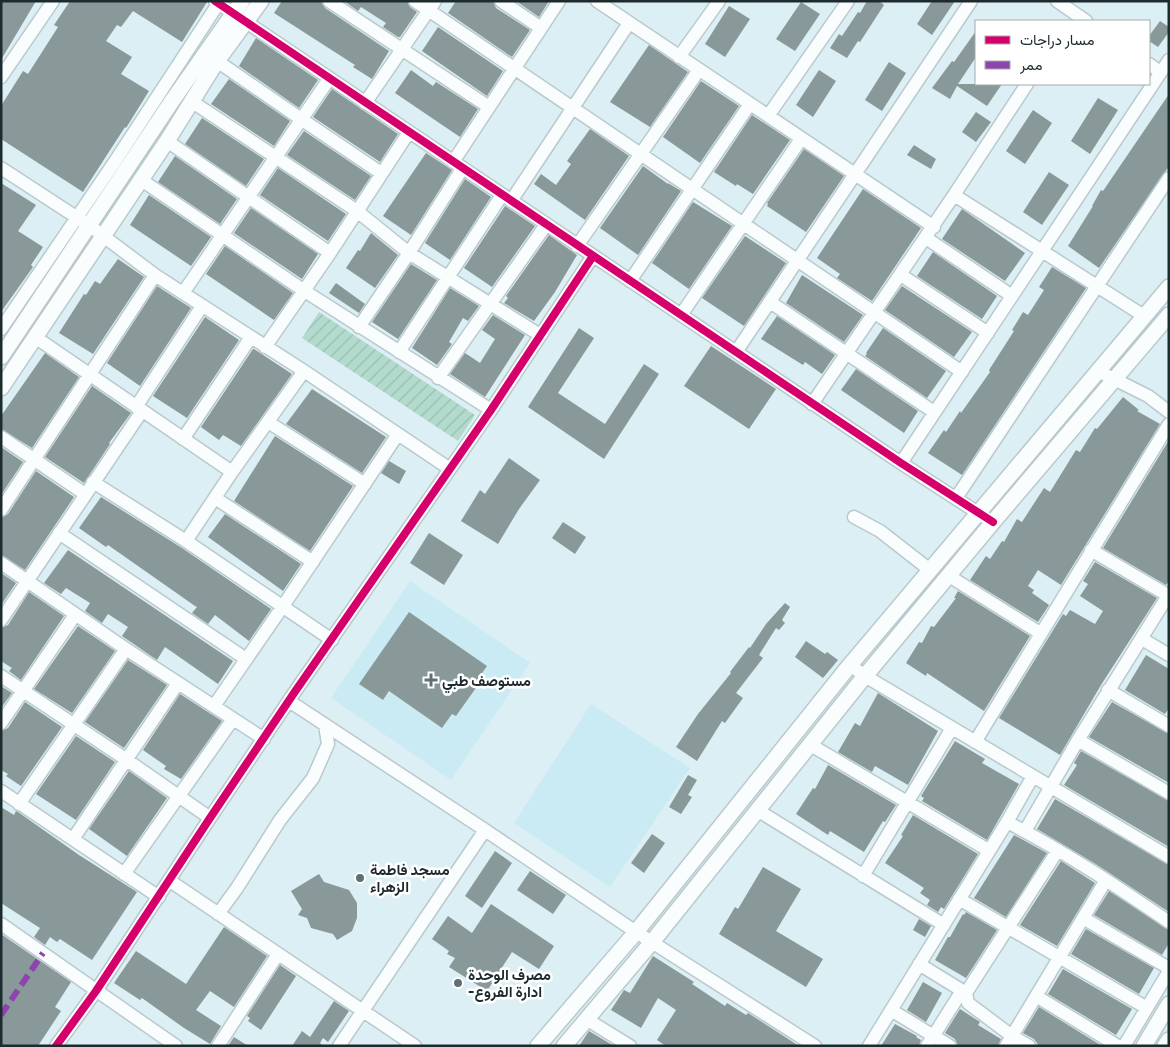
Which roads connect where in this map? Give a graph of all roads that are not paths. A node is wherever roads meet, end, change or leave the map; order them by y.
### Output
1 (53, 1) edge
2 (242, 1) edge
3 (261, 1) edge
4 (329, 1) edge
5 (415, 1) edge
6 (501, 1) edge
7 (559, 1) edge
8 (597, 1) edge
9 (719, 1) edge
10 (848, 1) edge
11 (971, 1) edge
12 (1057, 1) edge
13 (218, 2) edge
14 (432, 6) edge
15 (1071, 17) edge
16 (240, 18) junction
17 (629, 23) junction
18 (541, 28) junction
19 (401, 50) junction
20 (679, 56) junction
21 (1169, 60) edge
22 (217, 61) junction
23 (1150, 65) edge
24 (514, 68) junction
25 (699, 70) junction
26 (1160, 72) junction
27 (1, 77) edge
28 (330, 79) junction
29 (1026, 85) edge
30 (191, 101) junction
31 (365, 103) junction
32 (750, 104) junction
33 (489, 107) junction
34 (572, 108) junction
35 (768, 116) junction
36 (300, 119) junction
37 (409, 132) junction
38 (801, 138) junction
39 (167, 141) junction
40 (640, 154) junction
41 (275, 158) junction
42 (458, 165) junction
43 (1, 168) edge
44 (381, 172) junction
45 (854, 175) junction
46 (1169, 178) edge
47 (140, 179) junction
48 (692, 188) junction
49 (954, 195) junction
50 (248, 197) junction
51 (506, 198) junction
52 (356, 211) junction
53 (77, 217) junction
54 (744, 223) junction
55 (546, 225) junction
56 (90, 226) junction
57 (930, 233) junction
58 (103, 235) junction
59 (223, 236) junction
60 (577, 246) junction
61 (1042, 250) junction
62 (410, 253) junction
63 (330, 254) junction
64 (592, 256) junction
65 (798, 261) junction
66 (155, 275) junction
67 (901, 275) junction
68 (449, 278) junction
69 (630, 281) junction
70 (1098, 286) junction
71 (1169, 287) edge
72 (304, 290) junction
73 (183, 293) junction
74 (1012, 296) junction
75 (770, 302) junction
76 (489, 304) junction
77 (202, 306) junction
78 (875, 312) junction
79 (681, 315) junction
80 (1169, 315) edge
81 (1144, 316) junction
82 (359, 327) junction
83 (1, 328) edge
84 (988, 333) junction
85 (540, 336) junction
86 (35, 337) junction
87 (251, 337) junction
88 (265, 347) junction
89 (399, 352) junction
90 (736, 352) junction
91 (846, 352) junction
92 (1, 357) edge
93 (304, 371) junction
94 (1098, 371) junction
95 (962, 372) junction
96 (89, 376) junction
97 (438, 378) junction
98 (1115, 380) junction
99 (1, 388) edge
100 (812, 404) junction
101 (139, 409) junction
102 (490, 410) junction
103 (934, 412) junction
104 (1169, 412) edge
105 (268, 422) junction
106 (1169, 424) edge
107 (398, 434) junction
108 (1, 436) edge
109 (183, 439) junction
110 (34, 459) junction
111 (900, 463) junction
112 (450, 469) junction
113 (232, 472) junction
114 (93, 482) junction
115 (364, 484) junction
116 (85, 494) junction
117 (215, 498) junction
118 (956, 498) junction
119 (1, 510) edge
120 (979, 513) junction
121 (854, 517) dead end
122 (993, 522) junction
123 (60, 533) junction
124 (186, 541) junction
125 (1091, 550) junction
126 (313, 562) junction
127 (1, 563) edge
128 (930, 570) junction
129 (949, 576) junction
130 (28, 581) junction
131 (1168, 595) edge
132 (283, 606) junction
133 (75, 614) junction
134 (1, 620) edge
135 (1040, 634) junction
136 (1142, 639) junction
137 (332, 640) junction
138 (126, 649) junction
139 (1169, 655) edge
140 (246, 659) junction
141 (850, 665) junction
142 (1, 676) edge
143 (865, 676) junction
144 (178, 683) junction
145 (23, 690) junction
146 (1108, 690) junction
147 (289, 701) junction
148 (214, 706) junction
149 (233, 719) junction
150 (1, 723) edge
151 (75, 724) junction
152 (324, 725) junction
153 (1169, 726) edge
154 (952, 728) junction
155 (264, 739) junction
156 (1078, 740) junction
157 (975, 742) junction
158 (810, 744) junction
159 (127, 760) junction
160 (1033, 776) junction
161 (1051, 786) junction
162 (1, 791) edge
163 (1169, 793) edge
164 (178, 795) junction
165 (907, 802) junction
166 (20, 804) junction
167 (757, 810) junction
168 (210, 818) junction
169 (1007, 822) junction
170 (485, 830) junction
171 (1025, 831) junction
172 (73, 839) junction
173 (988, 850) junction
174 (1058, 850) junction
175 (1169, 857) edge
176 (124, 874) junction
177 (863, 876) junction
178 (1106, 880) junction
179 (170, 881) junction
180 (159, 897) junction
181 (959, 899) junction
182 (218, 914) junction
183 (1083, 918) junction
184 (1169, 922) edge
185 (1, 924) edge
186 (944, 924) junction
187 (1009, 929) junction
188 (636, 932) junction
189 (652, 942) junction
190 (278, 954) junction
191 (1059, 957) junction
192 (919, 964) junction
193 (1169, 969) edge
194 (96, 991) junction
195 (966, 993) junction
196 (1036, 996) junction
197 (1169, 1004) edge
198 (1147, 1008) junction
199 (362, 1010) junction
200 (891, 1010) junction
201 (586, 1019) junction
202 (1169, 1040) edge
203 (930, 1041) edge
204 (1009, 1041) edge
205 (56, 1046) edge
206 (176, 1046) edge
207 (218, 1046) edge
208 (339, 1046) edge
209 (415, 1046) edge
210 (538, 1046) edge
211 (564, 1046) edge
212 (630, 1046) edge
213 (815, 1046) edge
214 (869, 1046) edge
215 (950, 1046) edge
216 (1029, 1046) edge
217 (1118, 1046) edge
218 (1124, 1046) edge
219 (1144, 1046) edge
220 (1165, 1046) edge

1 - 27 street
2 - 16 main road
3 - 16 main road
4 - 19 street
5 - 14 street
6 - 18 street
7 - 18 street
8 - 17 street
9 - 20 street
10 - 35 street
11 - 45 street
12 - 15 street
13 - 16 street
13 - 53 street
14 - 19 street
14 - 24 street
16 - 22 main road
16 - 28 street
16 - 56 main road
17 - 20 street
17 - 34 street
18 - 24 street
19 - 31 street
19 - 33 street
20 - 25 street
21 - 26 street
22 - 30 main road
22 - 36 street
23 - 26 street
24 - 33 street
24 - 34 street
25 - 32 street
25 - 40 street
26 - 61 street
28 - 31 street
28 - 36 street
29 - 49 street
30 - 39 main road
30 - 41 street
31 - 37 street
32 - 35 street
32 - 48 street
33 - 42 street
34 - 40 street
34 - 51 street
35 - 38 street
36 - 41 street
36 - 44 street
37 - 42 street
37 - 44 street
38 - 45 street
38 - 54 street
39 - 47 main road
39 - 50 street
40 - 48 street
40 - 60 street
41 - 50 street
41 - 52 street
42 - 51 street
42 - 62 street
43 - 53 street
44 - 52 street
45 - 57 street
45 - 65 street
46 - 70 street
47 - 58 main road
47 - 59 street
48 - 54 street
48 - 69 street
49 - 57 street
49 - 61 street
50 - 59 street
50 - 63 street
51 - 55 street
51 - 68 street
52 - 62 street
52 - 63 street
53 - 56 street
53 - 83 street
54 - 65 street
54 - 79 street
55 - 60 street
55 - 76 street
56 - 58 street
56 - 92 main road
57 - 67 street
57 - 74 street
58 - 66 street
58 - 86 main road
59 - 72 street
59 - 73 street
60 - 64 street
61 - 70 street
61 - 74 street
62 - 68 street
62 - 82 street
63 - 72 street
64 - 69 street
64 - 85 street
65 - 75 street
65 - 78 street
66 - 73 street
66 - 96 street
67 - 78 street
67 - 84 street
68 - 76 street
68 - 89 street
69 - 79 street
70 - 81 street
70 - 118 street
71 - 81 main road
72 - 82 street
72 - 88 street
73 - 77 street
74 - 84 street
75 - 90 street
75 - 91 street
76 - 85 street
76 - 97 street
77 - 87 street
77 - 101 street
78 - 91 street
78 - 95 street
79 - 90 street
80 - 98 main road
81 - 94 main road
82 - 89 street
84 - 95 street
85 - 102 street
86 - 96 street
86 - 99 main road
87 - 88 street
87 - 109 street
88 - 93 street
89 - 97 street
90 - 100 street
91 - 100 street
91 - 103 street
93 - 105 street
93 - 107 street
94 - 98 street
94 - 120 main road
95 - 103 street
96 - 101 street
96 - 110 street
97 - 102 street
98 - 104 street
98 - 122 main road
100 - 111 street
101 - 109 street
101 - 114 street
102 - 112 street
103 - 111 street
105 - 113 street
105 - 115 street
106 - 125 street
107 - 112 street
107 - 115 street
108 - 110 street
109 - 113 street
110 - 116 street
110 - 119 street
111 - 118 street
112 - 137 street
113 - 117 street
114 - 116 street
114 - 124 street
115 - 126 street
116 - 123 street
117 - 124 street
117 - 126 street
118 - 120 street
120 - 122 street
120 - 128 main road
121 - 128 street
122 - 129 main road
123 - 130 street
123 - 140 street
124 - 132 street
125 - 131 street
125 - 135 street
126 - 132 street
127 - 130 street
128 - 141 main road
129 - 135 street
129 - 143 main road
130 - 133 street
130 - 134 street
131 - 136 street
132 - 137 street
132 - 140 street
133 - 138 street
133 - 145 street
135 - 157 street
136 - 139 street
136 - 146 street
137 - 147 street
138 - 144 street
138 - 151 street
140 - 148 street
141 - 143 street
141 - 188 main road
142 - 145 street
143 - 154 street
143 - 158 main road
144 - 148 street
144 - 159 street
145 - 150 street
145 - 151 street
146 - 153 street
146 - 156 street
147 - 152 street
147 - 155 street
148 - 149 street
149 - 155 street
149 - 164 street
151 - 159 street
151 - 166 street
152 - 170 street
152 - 182 street
154 - 157 street
154 - 165 street
155 - 168 street
156 - 161 street
156 - 163 street
157 - 160 street
158 - 165 street
158 - 167 main road
159 - 164 street
159 - 172 street
160 - 161 street
160 - 169 street
161 - 171 street
161 - 175 street
162 - 166 street
164 - 168 street
164 - 176 street
165 - 173 street
165 - 177 street
166 - 172 street
167 - 177 street
167 - 189 main road
168 - 179 street
169 - 171 street
169 - 173 street
170 - 188 street
170 - 199 street
171 - 174 street
172 - 176 street
173 - 181 street
174 - 178 street
174 - 187 street
176 - 180 street
177 - 186 street
178 - 183 street
178 - 184 street
179 - 180 street
179 - 182 street
180 - 194 street
181 - 186 street
181 - 187 street
182 - 190 street
183 - 191 street
183 - 193 street
185 - 194 street
186 - 192 street
187 - 191 street
187 - 195 street
188 - 189 street
188 - 210 main road
189 - 201 main road
189 - 213 street
190 - 199 street
190 - 207 street
191 - 196 street
191 - 198 street
192 - 195 street
192 - 200 street
193 - 198 street
194 - 205 street
194 - 206 street
195 - 203 street
195 - 204 street
196 - 204 street
196 - 217 street
197 - 219 main road
198 - 218 street
199 - 208 street
199 - 209 street
200 - 203 street
200 - 214 street
201 - 211 main road
201 - 212 street
202 - 220 main road
203 - 215 street
204 - 216 street

